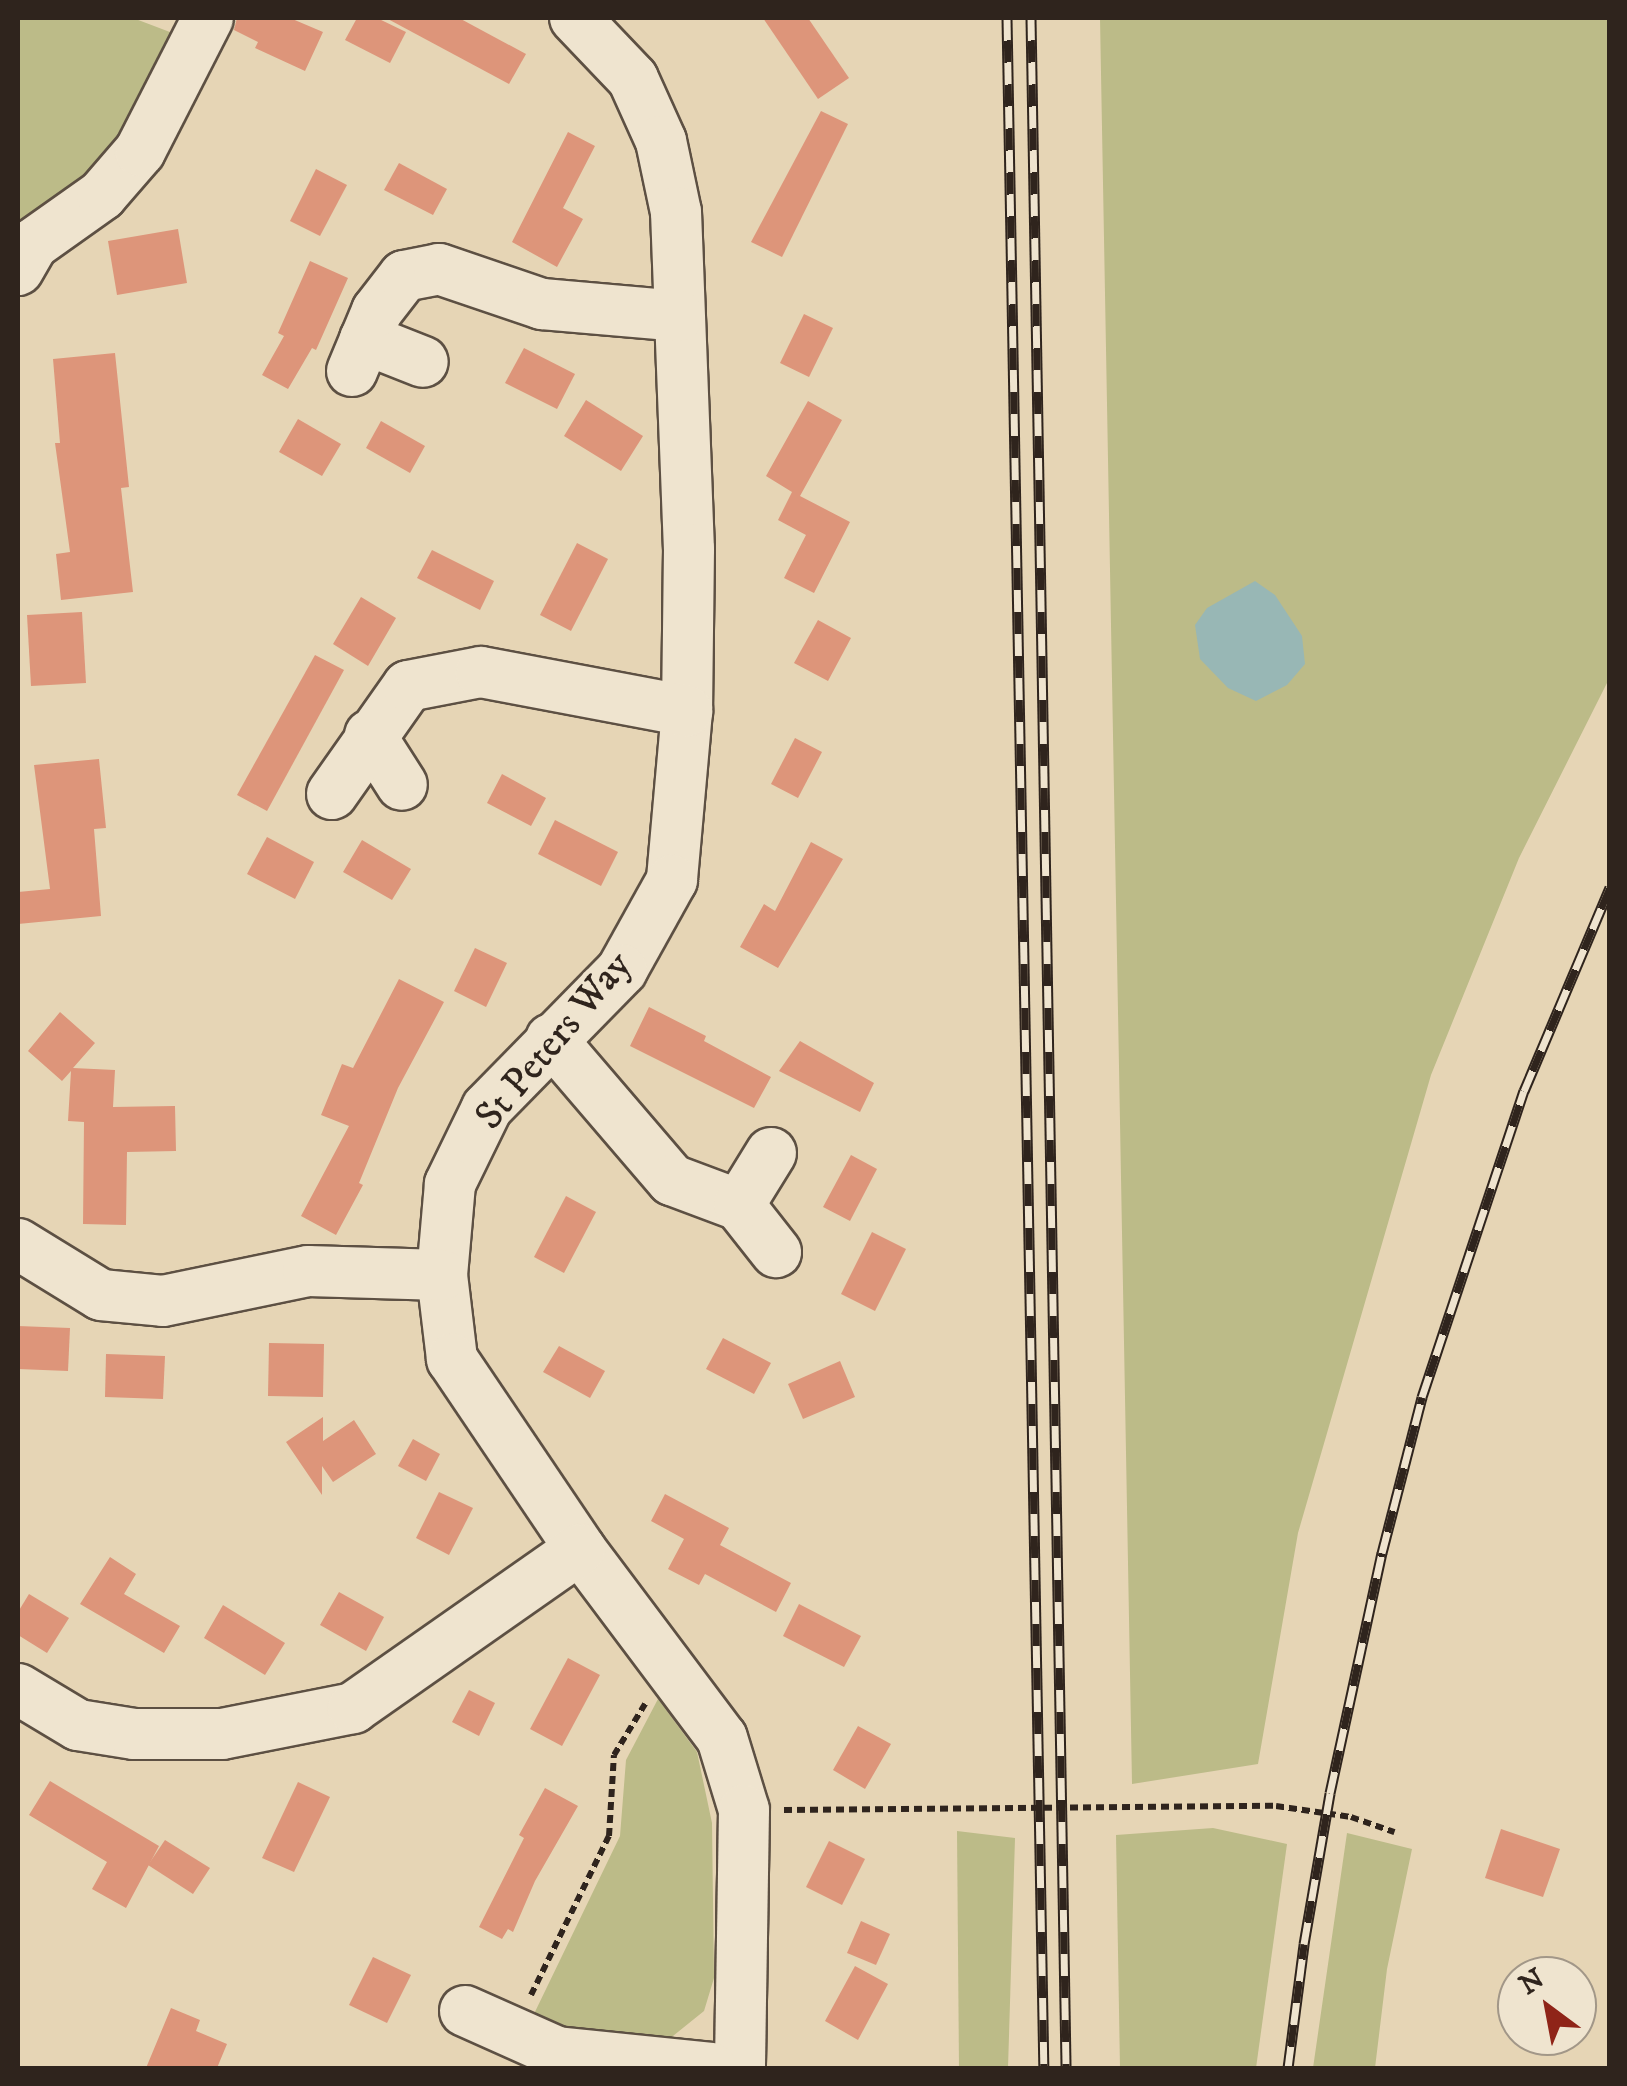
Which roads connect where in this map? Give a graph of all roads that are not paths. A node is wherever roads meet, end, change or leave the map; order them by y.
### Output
1 (208, 18) edge
2 (575, 18) edge
3 (18, 270) edge
4 (678, 316) junction
5 (423, 362) dead end
6 (687, 710) junction
7 (370, 735) junction
8 (402, 785) dead end
9 (332, 794) dead end
10 (551, 1039) junction
11 (771, 1154) dead end
12 (739, 1205) junction
13 (18, 1244) edge
14 (776, 1252) dead end
15 (442, 1275) junction
16 (580, 1549) junction
17 (18, 1689) edge
18 (465, 2011) dead end
19 (711, 2068) edge
20 (740, 2068) edge

1 - 3 street
2 - 4 street, St Peters Way
4 - 5 street
4 - 6 street, St Peters Way
6 - 7 street
6 - 10 street, St Peters Way
7 - 8 street
7 - 9 street
10 - 12 street
10 - 15 street, St Peters Way
11 - 12 street
12 - 14 street
13 - 15 street
15 - 16 street, St Peters Way
16 - 17 street
16 - 20 street, St Peters Way
18 - 19 street

